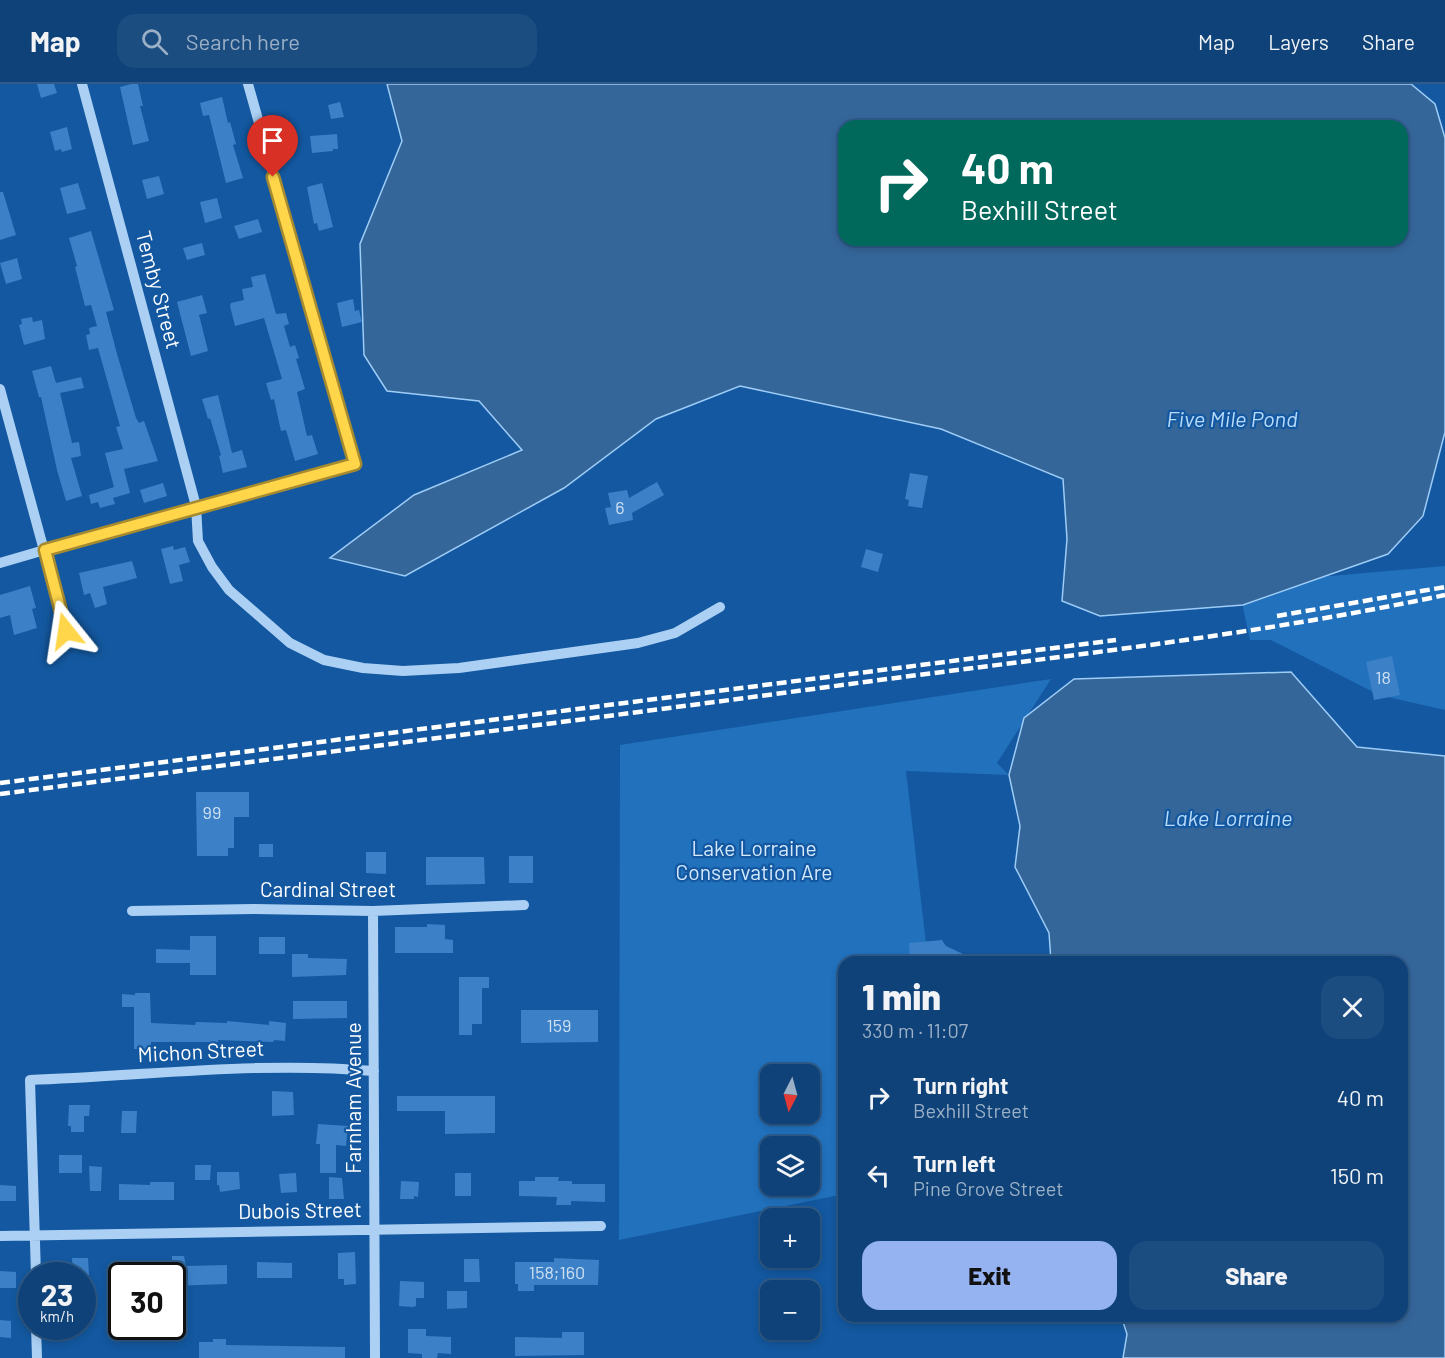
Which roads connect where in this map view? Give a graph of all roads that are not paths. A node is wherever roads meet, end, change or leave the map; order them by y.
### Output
1 (82, 84) edge
2 (248, 84) edge
3 (0, 389) edge
4 (196, 506) junction
5 (45, 550) junction
6 (0, 563) edge
7 (720, 607) dead end
8 (66, 631) dead end
9 (524, 905) dead end
10 (132, 911) dead end
11 (373, 911) junction
12 (374, 1071) junction
13 (601, 1226) dead end
14 (373, 1229) junction
15 (36, 1235) junction
16 (0, 1236) edge
17 (36, 1262) edge
18 (36, 1340) edge
19 (37, 1358) edge
20 (375, 1358) edge

1 - 4 street, Temby Street
2 - 4 street
3 - 5 street
4 - 5 street
4 - 7 street, Temby Street
5 - 6 street
5 - 8 street
9 - 11 street, Cardinal Street
10 - 11 street, Cardinal Street
11 - 12 street, Farnham Avenue
12 - 14 street, Farnham Avenue
12 - 15 street, Michon Street
13 - 14 street, Dubois Street
14 - 15 street, Dubois Street
14 - 20 street, Farnham Avenue
15 - 16 street, Dubois Street
15 - 17 street
18 - 19 street

